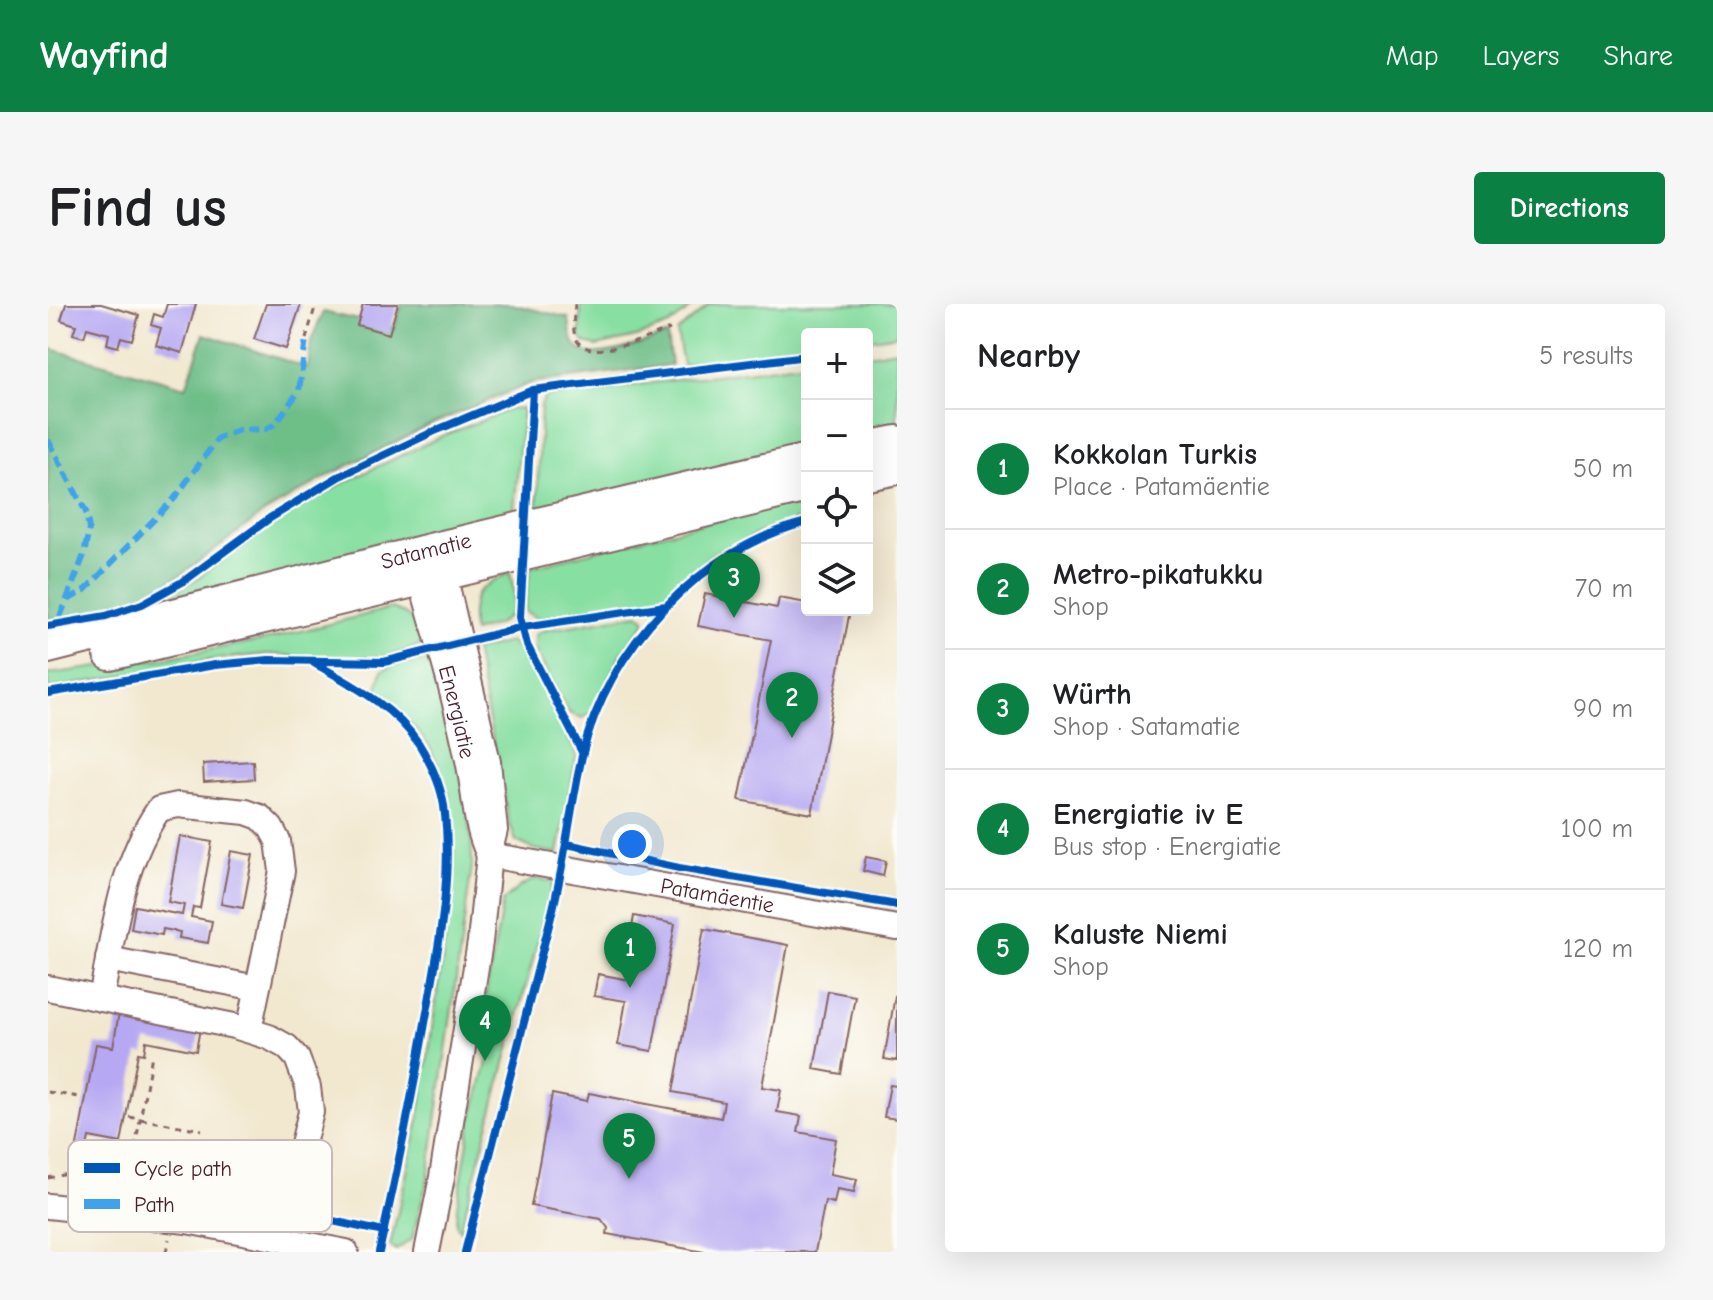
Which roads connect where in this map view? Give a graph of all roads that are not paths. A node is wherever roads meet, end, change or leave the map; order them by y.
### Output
1 (897, 442) edge
2 (873, 447) edge
3 (801, 462) edge
4 (897, 468) edge
5 (873, 473) edge
6 (801, 487) edge
7 (430, 568) junction
8 (48, 647) edge
9 (48, 664) edge
10 (489, 855) junction
11 (897, 928) edge
12 (108, 959) junction
13 (48, 988) edge
14 (257, 988) junction
15 (101, 999) junction
16 (249, 1030) junction
17 (305, 1140) edge
18 (48, 1206) edge
19 (68, 1208) edge
20 (243, 1232) edge
21 (281, 1232) edge
22 (279, 1239) junction
23 (346, 1252) edge
24 (427, 1252) edge

1 - 2 main road
3 - 7 main road, Satamatie
4 - 5 main road
6 - 7 main road, Satamatie
7 - 8 main road, Satamatie
7 - 9 main road, Satamatie
7 - 10 street, Energiatie
10 - 11 street, Patamäentie
10 - 24 street, Energiatie
12 - 14 street
12 - 14 street
12 - 15 street
13 - 15 street
14 - 16 street
15 - 16 street
16 - 17 street
18 - 19 street
20 - 22 street
21 - 22 street
22 - 23 street

